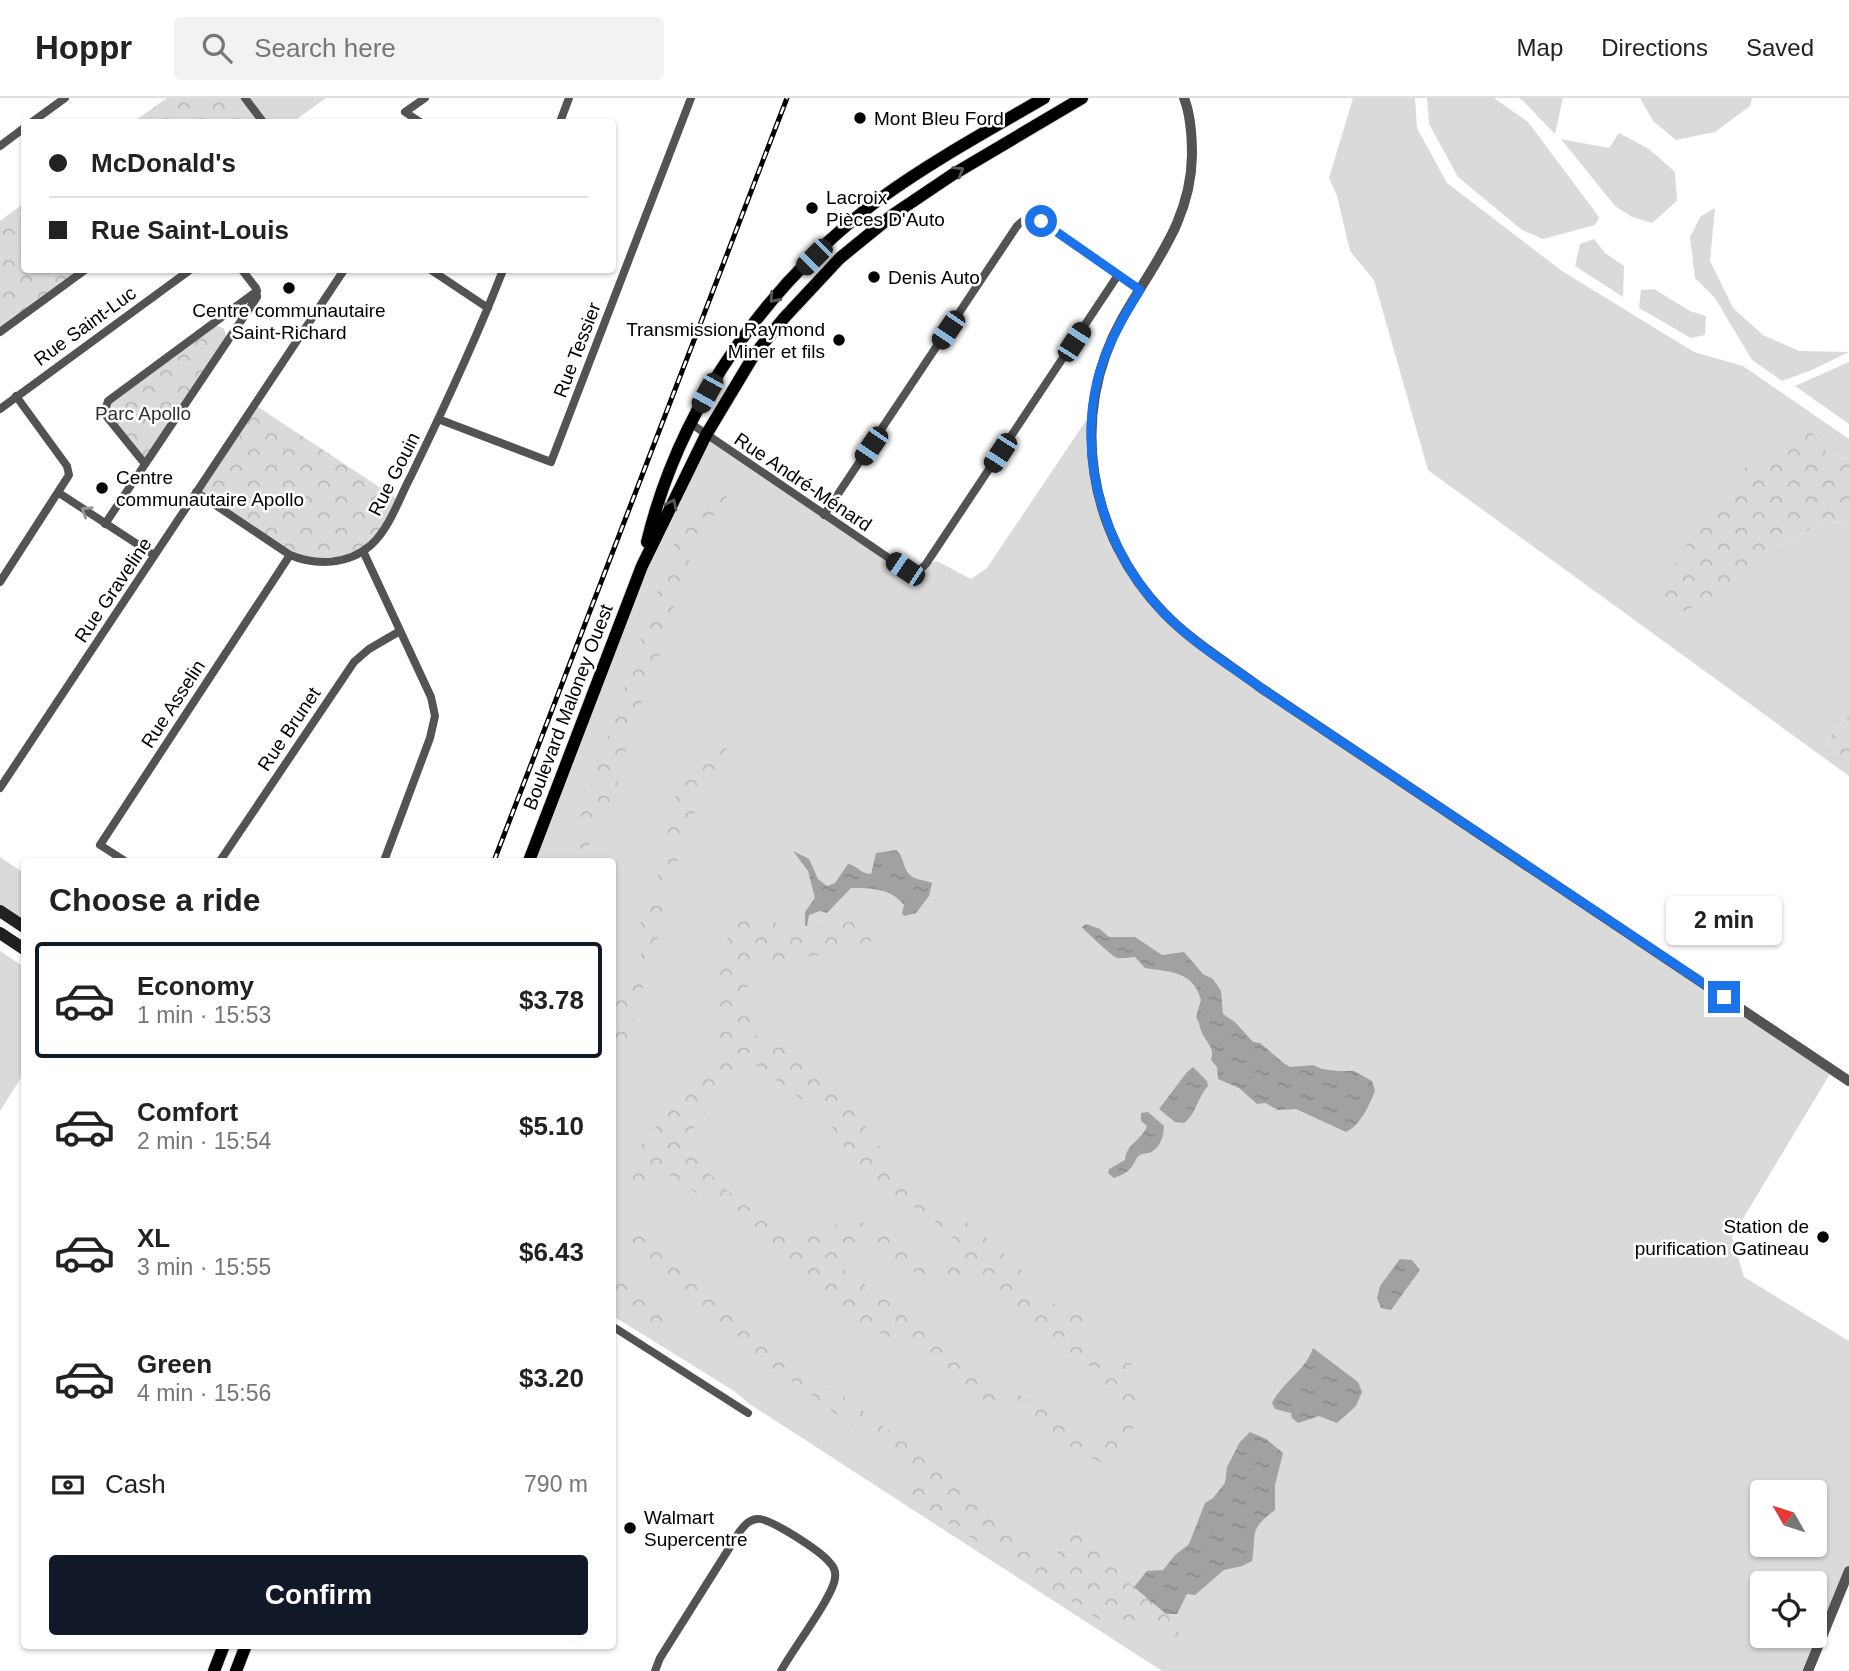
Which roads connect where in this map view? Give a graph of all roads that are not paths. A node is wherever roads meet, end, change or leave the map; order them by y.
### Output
1 (65, 98) edge
2 (245, 98) edge
3 (425, 98) edge
4 (569, 98) edge
5 (691, 98) edge
6 (1044, 98) edge
7 (1082, 98) edge
8 (1184, 98) edge
9 (36, 119) edge
10 (261, 119) edge
11 (416, 119) edge
12 (561, 119) edge
13 (21, 130) edge
14 (0, 146) edge
15 (81, 273) edge
16 (186, 273) edge
17 (244, 273) edge
18 (342, 273) edge
19 (436, 273) edge
20 (502, 273) edge
21 (1118, 275) junction
22 (1140, 290) junction
23 (257, 291) junction
24 (488, 308) junction
25 (0, 332) edge
26 (16, 396) junction
27 (0, 409) edge
28 (438, 419) junction
29 (690, 423) junction
30 (705, 435) junction
31 (145, 464) junction
32 (196, 492) junction
33 (59, 493) junction
34 (824, 515) junction
35 (105, 524) junction
36 (363, 551) junction
37 (154, 555) junction
38 (290, 555) junction
39 (642, 566) junction
40 (0, 582) edge
41 (400, 631) junction
42 (0, 788) edge
43 (120, 858) edge
44 (222, 858) edge
45 (385, 858) edge
46 (531, 858) edge
47 (0, 911) edge
48 (21, 925) edge
49 (0, 933) edge
50 (21, 947) edge
51 (1849, 1081) edge
52 (616, 1329) edge
53 (748, 1413) dead end
54 (1849, 1571) edge
55 (223, 1649) edge
56 (244, 1649) edge
57 (214, 1671) edge
58 (236, 1671) edge
59 (655, 1671) edge
60 (781, 1671) edge
61 (1808, 1671) edge

1 - 9 street
2 - 10 street
3 - 11 street
4 - 12 street
5 - 28 street, Rue Tessier
6 -> 29 main road, Boulevard Maloney Ouest
30 -> 7 main road, Boulevard Maloney Ouest
8 - 22 street
13 - 14 street
15 - 25 street
16 - 26 street, Rue Saint-Luc
17 - 23 street
18 - 32 street, Rue Graveline
19 - 24 street
20 - 24 street, Rue Gouin
21 - 22 street
21 - 34 street, Rue André-Ménard
21 - 34 street
22 - 51 street
23 - 31 street
23 - 31 street
24 - 28 street, Rue Gouin
26 - 27 street, Rue Saint-Luc
26 - 33 street
28 - 36 street, Rue Gouin
29 - 30 street, Rue André-Ménard
29 - 39 main road, Boulevard Maloney Ouest
30 - 34 street, Rue André-Ménard
39 -> 30 main road, Boulevard Maloney Ouest
31 - 35 street
32 - 37 street, Rue Graveline
32 - 38 street, Rue Gouin
35 -> 33 street
33 - 40 street
35 - 37 street
36 - 38 street, Rue Gouin
36 - 41 street
37 - 42 street, Rue Graveline
38 - 43 street, Rue Asselin
39 - 46 main road, Boulevard Maloney Ouest
41 - 44 street, Rue Brunet
41 - 45 street
47 - 48 main road
49 - 50 main road
52 - 53 street
54 - 61 street
55 - 57 main road
56 - 58 main road
59 - 60 street

